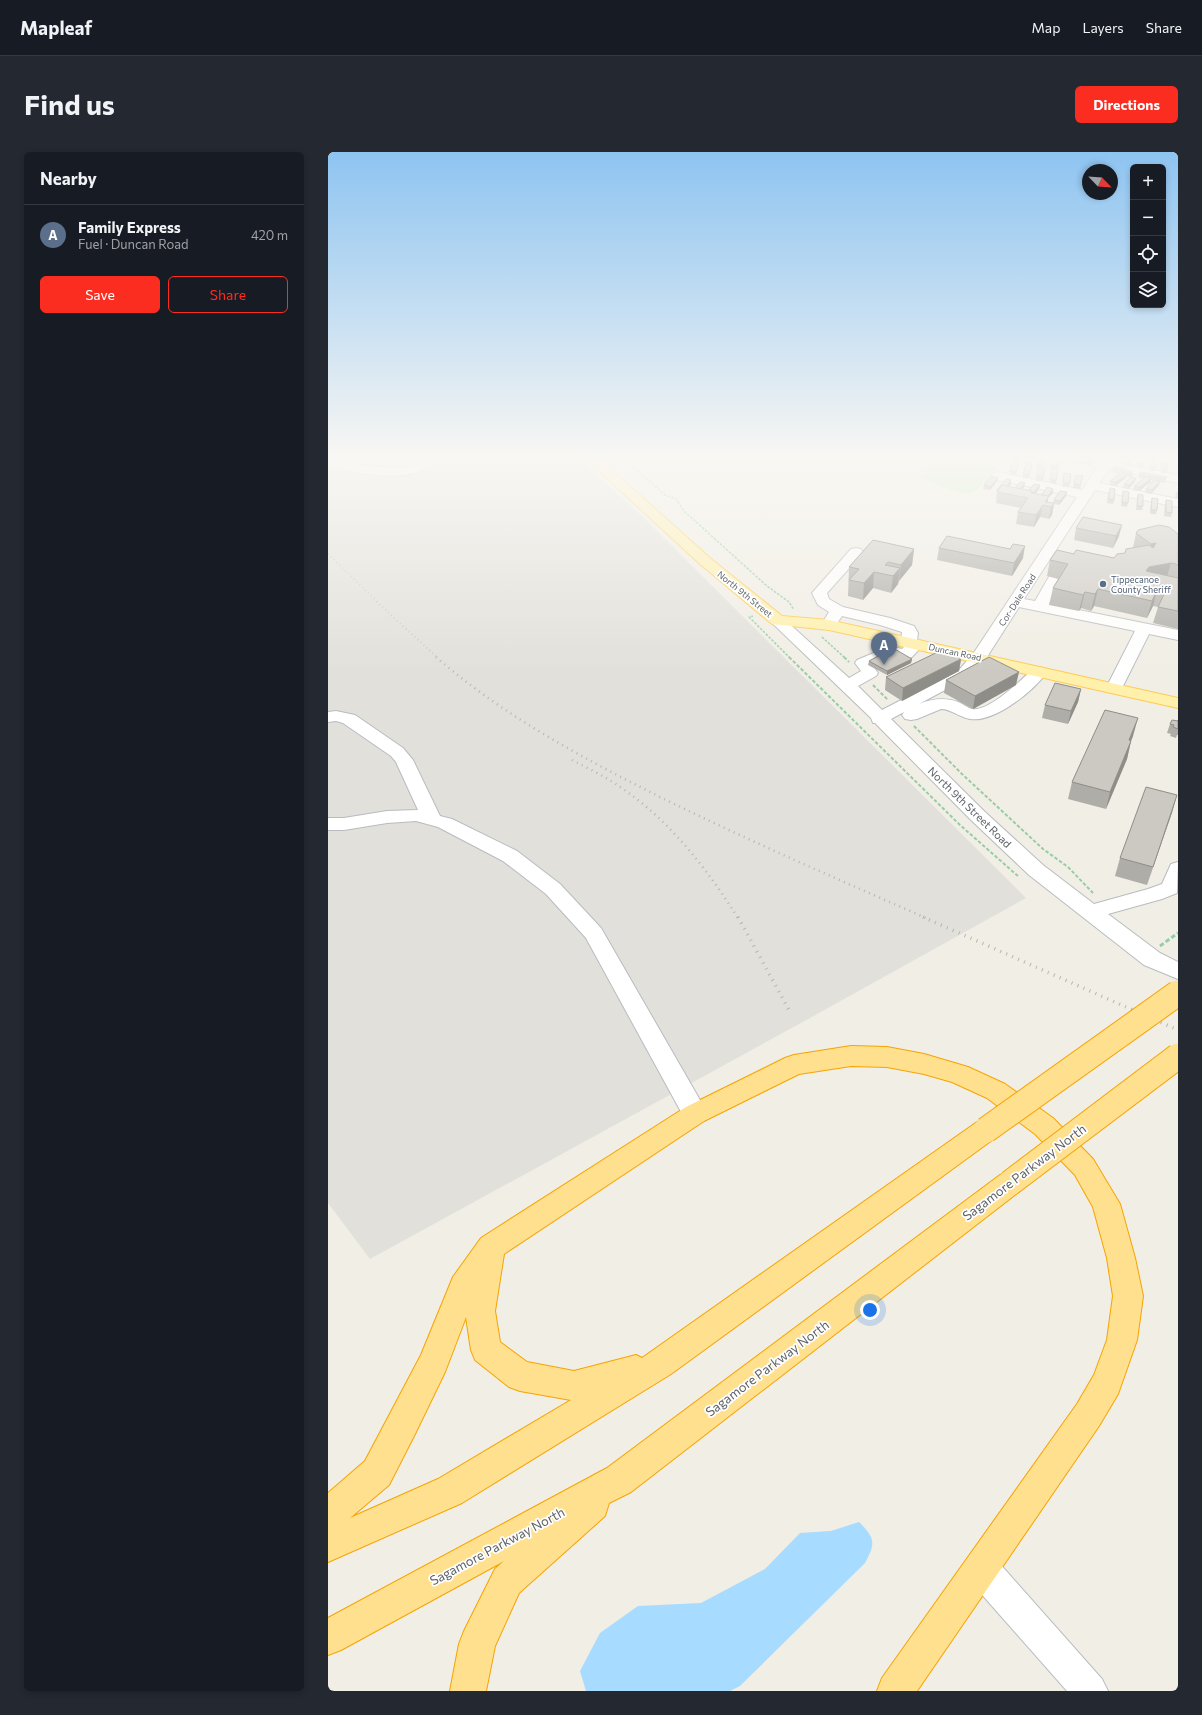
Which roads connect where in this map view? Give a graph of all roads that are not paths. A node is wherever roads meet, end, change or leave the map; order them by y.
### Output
1 (669, 529) edge
2 (1065, 529) edge
3 (692, 530) dead end
4 (856, 552) dead end
5 (1055, 578) dead end
6 (1016, 602) junction
7 (1040, 608) junction
8 (838, 610) junction
9 (778, 621) junction
10 (829, 625) junction
11 (1144, 628) junction
12 (1178, 635) edge
13 (910, 647) junction
14 (979, 657) junction
15 (1039, 672) junction
16 (847, 685) junction
17 (1114, 688) junction
18 (1178, 703) edge
19 (901, 713) junction
20 (328, 717) edge
21 (882, 722) junction
22 (432, 818) junction
23 (328, 824) edge
24 (1178, 870) edge
25 (1100, 910) junction
26 (1178, 971) edge
27 (1178, 993) edge
28 (1178, 1056) edge
29 (695, 1114) junction
30 (491, 1247) junction
31 (660, 1364) junction
32 (619, 1480) junction
33 (328, 1515) edge
34 (328, 1545) edge
35 (981, 1568) junction
36 (328, 1637) edge
37 (468, 1691) edge
38 (895, 1691) edge
39 (1090, 1691) edge

1 - 9 main road, North 9th Street
2 - 6 street, Cor-Dale Road
3 - 9 main road, North 9th Street
4 - 8 street
5 - 7 street
6 - 7 street
6 - 14 street, Cor-Dale Road
7 - 11 street
8 - 10 street
8 - 13 street
9 - 10 main road, Duncan Road
9 - 16 street, North 9th Street Road
10 - 13 main road, Duncan Road
11 - 12 street
11 - 17 street
13 - 14 main road, Duncan Road
13 - 16 street
14 - 15 main road, Duncan Road
14 - 19 street, Cor-Dale Road
15 - 17 main road, Duncan Road
15 - 19 street
16 - 21 street, North 9th Street Road
17 - 18 main road, Duncan Road
19 - 21 street
20 - 22 street
21 - 25 street, North 9th Street Road
22 - 23 street
22 - 29 street
24 - 25 street
25 - 26 street, North 9th Street Road
27 - 31 highway, bridge
28 - 32 highway, Sagamore Parkway North, bridge
29 - 30 highway
29 - 35 highway
30 - 31 highway
30 - 33 highway
31 - 34 highway
32 - 36 highway, Sagamore Parkway North
32 - 37 highway
35 - 38 highway
35 - 39 street

